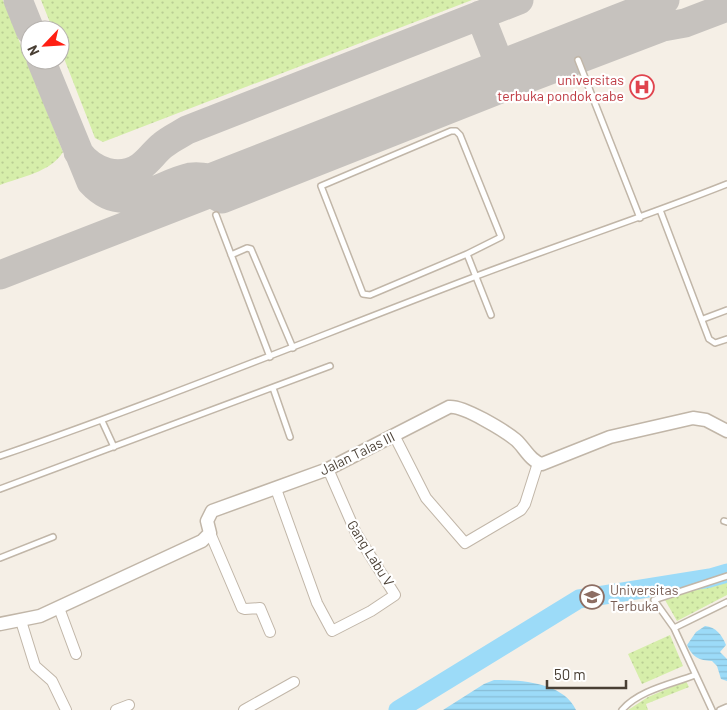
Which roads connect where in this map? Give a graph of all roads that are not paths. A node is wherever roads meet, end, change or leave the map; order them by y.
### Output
1 (578, 60) dead end
2 (727, 184) edge
3 (660, 210) junction
4 (216, 215) dead end
5 (640, 218) junction
6 (467, 254) junction
7 (231, 255) junction
8 (476, 276) junction
9 (727, 310) edge
10 (491, 315) dead end
11 (703, 319) junction
12 (727, 339) edge
13 (292, 348) junction
14 (270, 357) junction
15 (330, 366) dead end
16 (273, 388) junction
17 (102, 421) junction
18 (727, 431) edge
19 (394, 435) junction
20 (290, 436) dead end
21 (114, 447) junction
22 (0, 456) edge
23 (538, 463) junction
24 (328, 469) junction
25 (0, 489) edge
26 (276, 489) junction
27 (210, 533) junction
28 (54, 537) dead end
29 (0, 558) edge
30 (727, 576) edge
31 (727, 602) edge
32 (59, 608) junction
33 (21, 621) junction
34 (0, 624) edge
35 (674, 628) junction
36 (270, 632) dead end
37 (76, 654) dead end
38 (695, 675) junction
39 (294, 682) dead end
40 (129, 705) dead end
41 (727, 707) edge
42 (66, 710) edge
43 (116, 710) edge
44 (244, 710) edge
45 (622, 710) edge
46 (712, 710) edge
47 (720, 710) edge

1 - 5 lane
2 - 3 lane
3 - 5 lane
3 - 11 lane
4 - 7 lane
5 - 8 lane
6 - 6 lane
6 - 8 lane
7 - 13 lane
7 - 14 lane
8 - 10 lane
8 - 13 lane
9 - 11 lane
11 - 12 lane
13 - 14 lane
14 - 17 lane
15 - 16 lane
16 - 20 lane
16 - 21 lane
17 - 21 lane
17 - 22 lane
18 - 23 street
19 - 23 street, Jalan Talas III
19 - 23 street
19 - 24 street, Jalan Talas III
21 - 25 lane
24 - 26 street, Jalan Talas III
24 - 26 street, Gang Labu V
26 - 27 street, Jalan Talas III
27 - 32 street
27 - 36 street
28 - 29 lane
30 - 35 lane
31 - 35 lane
32 - 33 street
32 - 37 street
33 - 34 street
33 - 42 street
35 - 38 lane
38 - 45 lane
38 - 46 lane
39 - 44 street
40 - 43 street
41 - 47 lane

